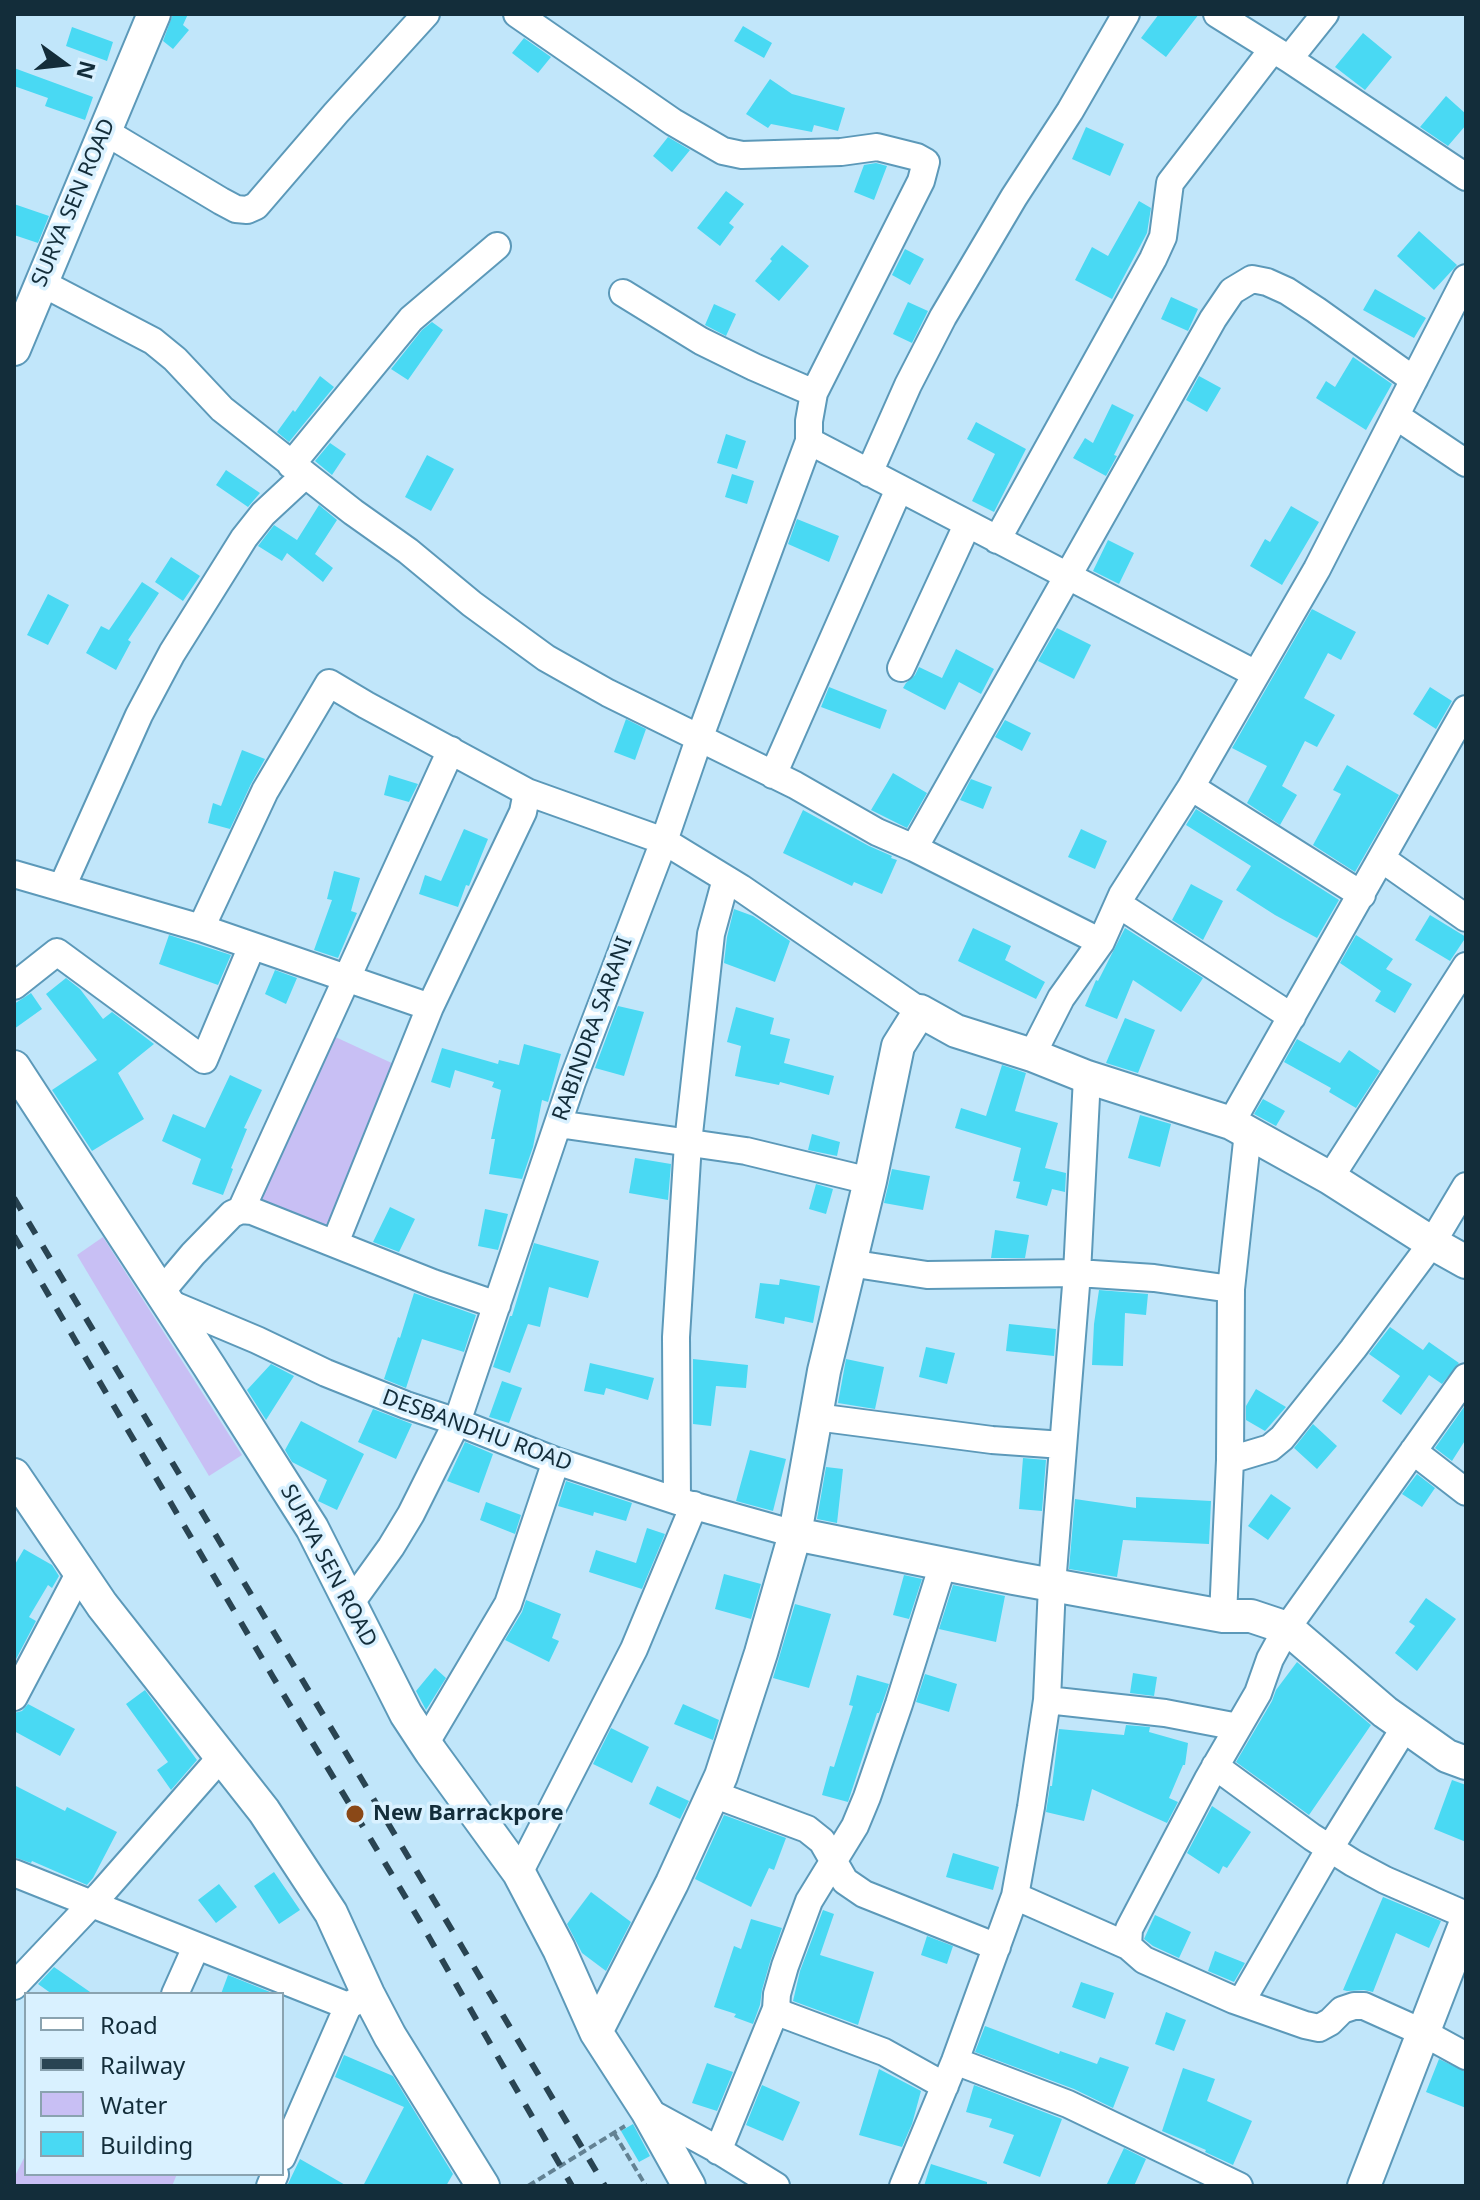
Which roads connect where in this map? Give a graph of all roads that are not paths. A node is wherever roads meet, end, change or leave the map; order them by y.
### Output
1 (154, 14) edge
2 (426, 14) edge
3 (517, 14) edge
4 (1126, 14) edge
5 (1217, 14) edge
6 (1325, 14) edge
7 (1281, 54) junction
8 (104, 131) junction
9 (1464, 171) edge
10 (497, 246) dead end
11 (1466, 278) edge
12 (623, 293) dead end
13 (28, 296) edge
14 (14, 349) edge
15 (1414, 380) junction
16 (814, 393) junction
17 (1396, 416) junction
18 (809, 441) junction
19 (1466, 463) edge
20 (298, 470) junction
21 (869, 473) junction
22 (899, 489) junction
23 (967, 525) junction
24 (997, 540) junction
25 (1067, 576) junction
26 (901, 668) dead end
27 (1256, 674) junction
28 (1466, 709) edge
29 (699, 739) junction
30 (451, 750) junction
31 (773, 775) junction
32 (1191, 787) junction
33 (527, 792) junction
34 (664, 841) junction
35 (914, 848) junction
36 (1382, 859) junction
37 (14, 874) edge
38 (726, 879) junction
39 (62, 887) junction
40 (1362, 895) junction
41 (1118, 904) junction
42 (1466, 918) edge
43 (201, 928) junction
44 (1101, 942) junction
45 (252, 946) junction
46 (1466, 966) edge
47 (345, 978) junction
48 (14, 986) edge
49 (430, 1007) junction
50 (920, 1011) junction
51 (1292, 1017) junction
52 (1032, 1055) junction
53 (14, 1067) edge
54 (1087, 1077) junction
55 (558, 1124) junction
56 (1240, 1127) junction
57 (688, 1143) junction
58 (1330, 1178) junction
59 (870, 1181) junction
60 (1466, 1186) edge
61 (241, 1210) junction
62 (335, 1243) junction
63 (1432, 1243) junction
64 (1466, 1262) edge
65 (849, 1263) junction
66 (1077, 1273) junction
67 (1231, 1289) junction
68 (165, 1297) junction
69 (497, 1305) junction
70 (1466, 1377) edge
71 (816, 1417) junction
72 (457, 1422) junction
73 (1063, 1445) junction
74 (1413, 1451) junction
75 (1230, 1460) junction
76 (556, 1461) junction
77 (14, 1475) edge
78 (1466, 1492) edge
79 (686, 1503) junction
80 (795, 1534) junction
81 (943, 1564) junction
82 (80, 1572) junction
83 (1052, 1585) junction
84 (350, 1604) junction
85 (1223, 1616) junction
86 (1287, 1628) junction
87 (14, 1697) edge
88 (1047, 1700) junction
89 (1238, 1727) junction
90 (1405, 1727) junction
91 (425, 1744) junction
92 (222, 1756) junction
93 (1466, 1763) edge
94 (1215, 1766) junction
95 (713, 1794) junction
96 (1330, 1848) junction
97 (833, 1861) junction
98 (14, 1873) edge
99 (519, 1873) junction
100 (1015, 1896) junction
101 (92, 1904) junction
102 (1466, 1915) edge
103 (1466, 1922) edge
104 (1128, 1946) junction
105 (196, 1947) junction
106 (997, 1947) junction
107 (14, 1986) edge
108 (176, 1992) edge
109 (358, 2000) junction
110 (1241, 2002) junction
111 (776, 2009) junction
112 (596, 2032) junction
113 (1424, 2033) junction
114 (1466, 2056) edge
115 (955, 2061) junction
116 (945, 2086) junction
117 (647, 2111) junction
118 (718, 2151) junction
119 (284, 2153) edge
120 (474, 2181) edge
121 (689, 2186) edge
122 (776, 2186) edge
123 (903, 2186) edge
124 (1239, 2186) edge
125 (1364, 2186) edge

1 - 8 street, SURYA SEN ROAD
2 - 8 street
3 - 16 street, RABINDRA SARANI
4 - 21 street
5 - 7 street
6 - 7 street
7 - 9 street
7 - 24 street
8 - 13 street, SURYA SEN ROAD
10 - 20 street
11 - 15 street
12 - 16 street
13 - 14 street, SURYA SEN ROAD
13 - 20 street
15 - 17 street
15 - 25 street
16 - 18 street, RABINDRA SARANI
17 - 19 street
17 - 27 street
18 - 21 street
18 - 29 street, RABINDRA SARANI
20 - 29 street
20 - 39 street
21 - 22 street
22 - 23 street
22 - 31 street
23 - 24 street
23 - 26 street
24 - 25 street
25 - 27 street
25 - 35 street
27 - 32 street
28 - 36 street
29 - 31 street
29 - 34 street, RABINDRA SARANI
30 - 33 street
30 - 43 street
30 - 47 street
31 - 35 street
32 - 40 street
32 - 41 street
33 - 34 street
33 - 49 street
34 - 38 street
34 - 55 street, RABINDRA SARANI
35 - 44 street
36 - 40 street
36 - 42 street
37 - 39 street
38 - 50 street
38 - 57 street
39 - 43 street
40 - 51 street
41 - 44 street
41 - 51 street
43 - 45 street
44 - 52 street
45 - 47 street
45 - 48 street
46 - 58 street
47 - 49 street
47 - 61 street
49 - 62 street
50 - 52 street
50 - 59 street
51 - 56 street
52 - 54 street
53 - 68 street, SURYA SEN ROAD
54 - 56 street
54 - 66 street
55 - 57 street
55 - 69 street, RABINDRA SARANI
56 - 58 street
56 - 67 street
57 - 59 street
57 - 79 street
58 - 63 street
59 - 65 street
60 - 63 street
61 - 62 street
61 - 68 street
62 - 69 street
63 - 64 street
63 - 75 street
65 - 66 street
65 - 71 street
66 - 67 street
66 - 73 street
67 - 75 street
68 - 72 street, DESBANDHU ROAD
68 - 84 street, SURYA SEN ROAD
69 - 72 street, RABINDRA SARANI
70 - 74 street
71 - 73 street
71 - 80 street
72 - 76 street, DESBANDHU ROAD
72 - 84 street, RABINDRA SARANI
73 - 83 street
74 - 78 street
74 - 86 street
75 - 85 street
76 - 79 street, DESBANDHU ROAD
76 - 91 street
77 - 82 street
79 - 80 street, DESBANDHU ROAD
79 - 99 street
80 - 81 street
80 - 95 street
81 - 83 street
81 - 97 street
82 - 87 street
82 - 92 street
83 - 85 street
83 - 88 street
84 - 91 street, SURYA SEN ROAD
85 - 86 street
86 - 89 street
86 - 90 street
88 - 89 street
88 - 100 street
89 - 94 street
90 - 93 street
90 - 96 street
91 - 99 street, SURYA SEN ROAD
92 - 101 street
92 - 109 street
94 - 96 street
94 - 104 street
95 - 97 street
95 - 112 street
96 - 102 street
96 - 110 street
97 - 106 street
97 - 111 street
98 - 101 street
99 - 112 street, SURYA SEN ROAD
100 - 104 street
100 - 106 street
101 - 105 street
101 - 107 street
103 - 113 street
104 - 110 street
105 - 108 street
105 - 109 street
106 - 115 street
109 - 119 street
109 - 120 street
110 - 113 street
111 - 116 street
111 - 118 street
112 - 117 street, SURYA SEN ROAD
113 - 114 street
113 - 125 street
115 - 116 street
115 - 124 street
116 - 123 street
117 - 118 street
117 - 121 street, SURYA SEN ROAD
118 - 122 street

